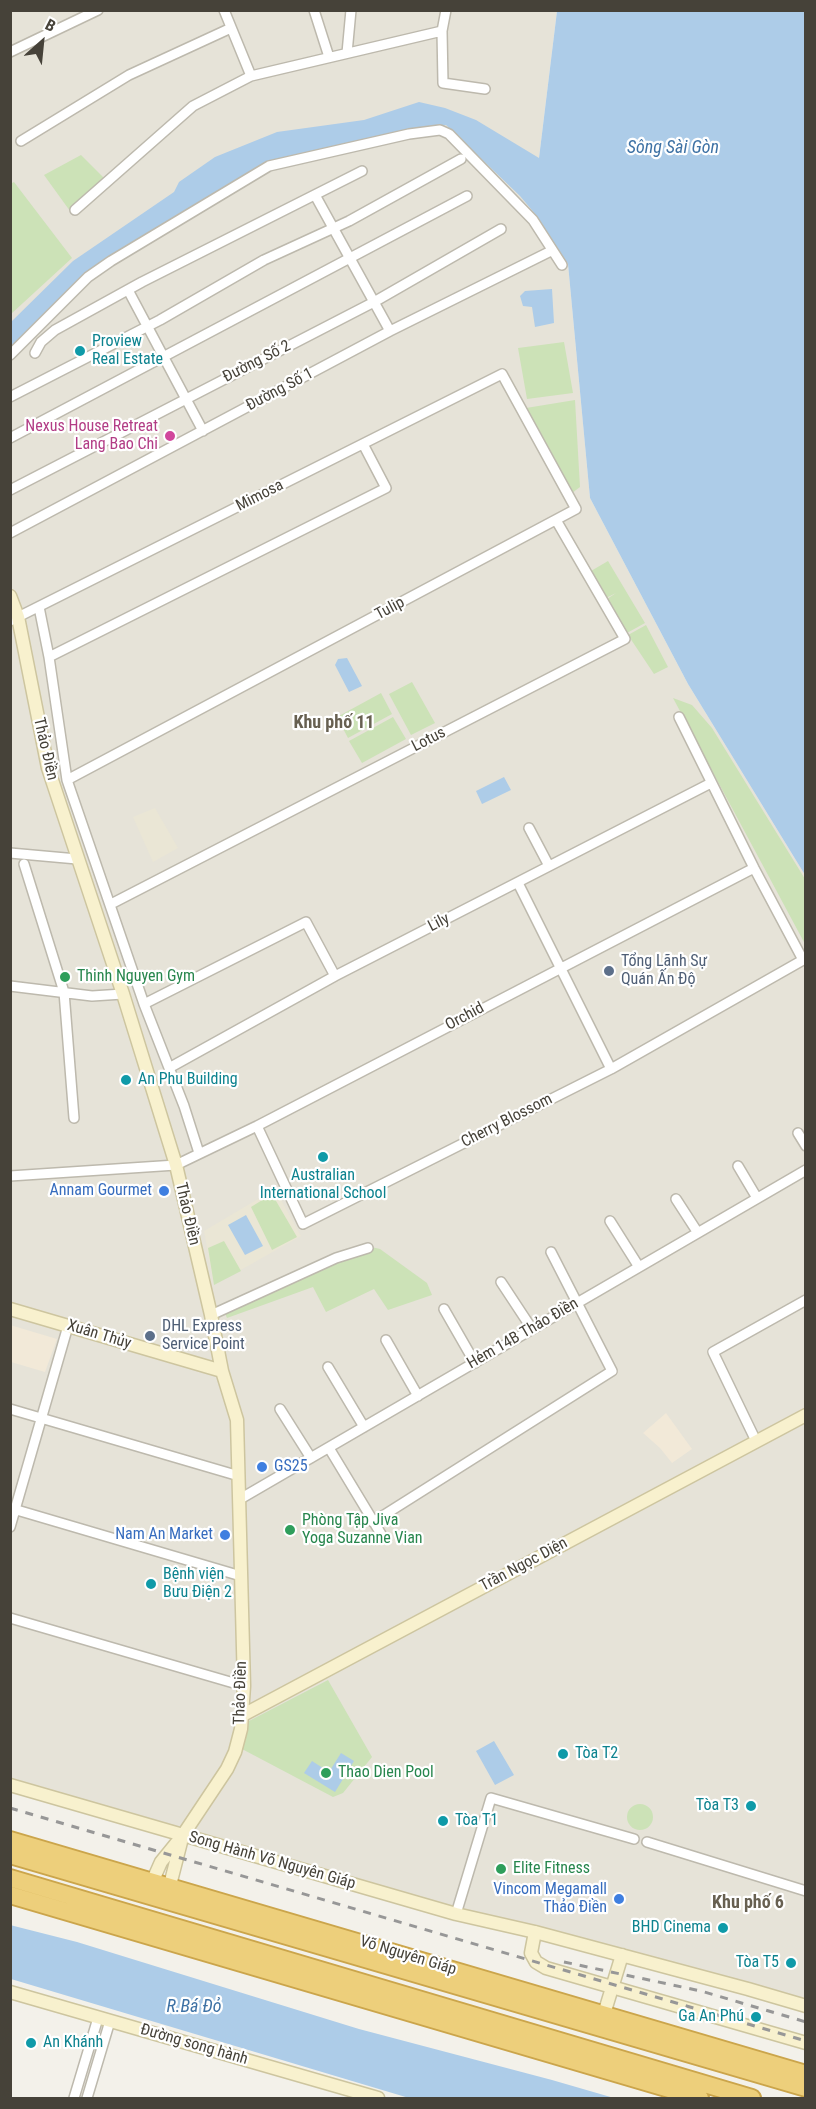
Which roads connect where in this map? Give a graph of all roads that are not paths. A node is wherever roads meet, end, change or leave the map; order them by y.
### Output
1 (98, 10) edge
2 (224, 10) edge
3 (314, 10) edge
4 (351, 10) edge
5 (446, 10) edge
6 (231, 28) junction
7 (442, 31) junction
8 (10, 52) edge
9 (347, 53) junction
10 (329, 57) junction
11 (251, 76) junction
12 (485, 89) dead end
13 (21, 141) dead end
14 (467, 157) junction
15 (362, 171) dead end
16 (315, 195) junction
17 (467, 196) dead end
18 (75, 210) dead end
19 (334, 228) junction
20 (501, 229) dead end
21 (551, 251) junction
22 (351, 258) junction
23 (562, 265) dead end
24 (128, 290) junction
25 (374, 302) junction
26 (148, 326) junction
27 (390, 332) junction
28 (35, 353) dead end
29 (10, 355) edge
30 (164, 357) junction
31 (502, 374) joint
32 (10, 397) edge
33 (186, 399) junction
34 (203, 431) junction
35 (10, 438) edge
36 (363, 444) junction
37 (10, 490) edge
38 (556, 520) junction
39 (10, 533) edge
40 (10, 596) edge
41 (39, 607) junction
42 (14, 619) edge
43 (49, 657) junction
44 (679, 717) dead end
45 (67, 780) junction
46 (711, 783) junction
47 (529, 828) dead end
48 (10, 853) edge
49 (77, 859) junction
50 (24, 864) dead end
51 (549, 867) junction
52 (754, 868) junction
53 (518, 883) junction
54 (111, 904) junction
55 (560, 967) junction
56 (335, 976) junction
57 (10, 986) edge
58 (64, 992) junction
59 (123, 994) junction
60 (144, 1004) junction
61 (169, 1068) junction
62 (611, 1069) junction
63 (74, 1118) dead end
64 (256, 1126) junction
65 (798, 1133) dead end
66 (806, 1146) edge
67 (199, 1153) junction
68 (176, 1165) junction
69 (738, 1166) dead end
70 (806, 1170) edge
71 (10, 1176) edge
72 (757, 1198) junction
73 (676, 1199) dead end
74 (610, 1221) dead end
75 (698, 1233) junction
76 (368, 1248) dead end
77 (551, 1252) dead end
78 (639, 1267) junction
79 (501, 1282) dead end
80 (806, 1300) edge
81 (577, 1303) junction
82 (10, 1309) edge
83 (444, 1309) dead end
84 (211, 1315) junction
85 (68, 1326) junction
86 (532, 1329) junction
87 (386, 1340) dead end
88 (475, 1363) junction
89 (328, 1367) dead end
90 (222, 1371) junction
91 (418, 1396) junction
92 (280, 1409) dead end
93 (10, 1410) edge
94 (806, 1414) edge
95 (41, 1418) junction
96 (364, 1427) junction
97 (756, 1441) junction
98 (328, 1448) junction
99 (310, 1458) junction
100 (239, 1476) junction
101 (240, 1499) junction
102 (13, 1509) edge
103 (373, 1522) junction
104 (10, 1527) edge
105 (381, 1534) dead end
106 (241, 1576) junction
107 (10, 1618) edge
108 (244, 1686) junction
109 (243, 1715) junction
110 (10, 1785) edge
111 (183, 1835) junction
112 (634, 1839) dead end
113 (10, 1840) edge
114 (647, 1842) dead end
115 (10, 1855) edge
116 (10, 1878) edge
117 (153, 1880) junction
118 (170, 1886) junction
119 (806, 1891) edge
120 (10, 1895) edge
121 (456, 1914) junction
122 (535, 1932) junction
123 (622, 1955) junction
124 (613, 1986) junction
125 (10, 1992) edge
126 (806, 2006) edge
127 (604, 2014) junction
128 (104, 2020) junction
129 (806, 2043) edge
130 (806, 2074) edge
131 (806, 2088) edge
132 (76, 2094) edge
133 (88, 2096) edge
134 (378, 2098) edge
135 (700, 2098) edge
136 (752, 2098) edge

1 - 8 street
2 - 6 street
3 - 10 street
4 - 9 street
5 - 7 street
6 - 11 street
6 - 13 street
7 - 9 street
7 - 12 street
9 - 10 street
10 - 11 street
11 - 18 street
14 - 19 street
14 - 21 street
14 - 29 street
15 - 16 street
16 - 19 street
16 - 24 street
17 - 22 street
19 - 22 street
19 - 26 street
20 - 25 street, Đường Số 2
21 - 23 street
21 - 27 street, Đường Số 1
22 - 25 street
22 - 30 street
24 - 26 street
24 - 28 street
25 - 27 street
25 - 33 street, Đường Số 2
26 - 30 street
26 - 32 street
27 - 34 street, Đường Số 1
30 - 33 street
30 - 35 street
31 - 36 street, Mimosa
31 - 38 street, Tulip
33 - 34 street
33 - 37 street, Đường Số 2
34 - 39 street, Đường Số 1
36 - 41 street, Mimosa
36 - 43 street
38 - 45 street, Tulip
38 - 54 street, Lotus
40 - 42 main road, Thảo Điền
41 - 42 street, Mimosa
41 - 43 street
42 - 49 main road, Thảo Điền
43 - 45 street
44 - 46 street
45 - 54 street
46 - 51 street, Lily
46 - 52 street
47 - 51 street
48 - 49 street
49 - 59 main road, Thảo Điền
50 - 58 street
51 - 53 street, Lily
52 - 55 street, Orchid
52 - 62 street, Cherry Blossom
53 - 55 street
53 - 56 street, Lily
54 - 60 street
55 - 62 street
55 - 64 street, Orchid
56 - 60 street
56 - 61 street, Lily
57 - 58 street
58 - 59 street
58 - 63 street
59 - 68 main road, Thảo Điền
60 - 61 street
61 - 67 street
62 - 64 street, Cherry Blossom
64 - 67 street, Orchid
65 - 66 street
67 - 68 street, Orchid
68 - 71 street
68 - 84 main road, Thảo Điền
69 - 72 street
70 - 72 street, Hẻm 14B Thảo Điền
72 - 75 street, Hẻm 14B Thảo Điền
73 - 75 street
74 - 78 street
75 - 78 street, Hẻm 14B Thảo Điền
76 - 84 street
77 - 81 street
78 - 81 street, Hẻm 14B Thảo Điền
79 - 86 street
80 - 97 street
81 - 86 street, Hẻm 14B Thảo Điền
81 - 103 street
82 - 85 main road, Xuân Thủy
83 - 88 street
84 - 90 main road, Thảo Điền
85 - 90 main road, Xuân Thủy
85 - 95 street
86 - 88 street, Hẻm 14B Thảo Điền
87 - 91 street
88 - 91 street, Hẻm 14B Thảo Điền
89 - 96 street
90 - 100 main road, Thảo Điền
91 - 96 street, Hẻm 14B Thảo Điền
92 - 99 street
93 - 95 street
94 - 97 main road, Trần Ngọc Diện
95 - 100 street
95 - 102 street
96 - 98 street, Hẻm 14B Thảo Điền
97 - 109 main road, Trần Ngọc Diện
98 - 99 street, Hẻm 14B Thảo Điền
98 - 103 street
99 - 101 street, Hẻm 14B Thảo Điền
100 - 101 main road, Thảo Điền
101 - 106 main road, Thảo Điền
102 - 104 street
102 - 106 street
103 - 105 street
106 - 108 main road, Thảo Điền
107 - 108 street
108 - 109 main road, Thảo Điền
109 - 111 main road, Thảo Điền
110 - 111 main road, Song Hành Võ Nguyên Giáp
111 - 117 main road, Thảo Điền
111 - 118 main road, Thảo Điền
111 - 121 main road, Song Hành Võ Nguyên Giáp
112 - 121 street
113 - 117 highway, Võ Nguyên Giáp
114 - 119 street
115 - 131 highway, Võ Nguyên Giáp
116 - 136 highway
117 - 118 highway, Võ Nguyên Giáp
118 - 127 highway, Võ Nguyên Giáp
120 - 135 highway
121 - 122 main road, Song Hành Võ Nguyên Giáp
122 - 123 main road, Song Hành Võ Nguyên Giáp
122 - 124 main road
123 - 124 main road
123 - 126 main road, Song Hành Võ Nguyên Giáp
124 - 127 main road
124 - 129 main road
125 - 128 main road, Đường song hành
127 - 130 highway, Võ Nguyên Giáp
128 - 132 street
128 - 133 street
128 - 134 main road, Đường song hành
132 - 133 street

